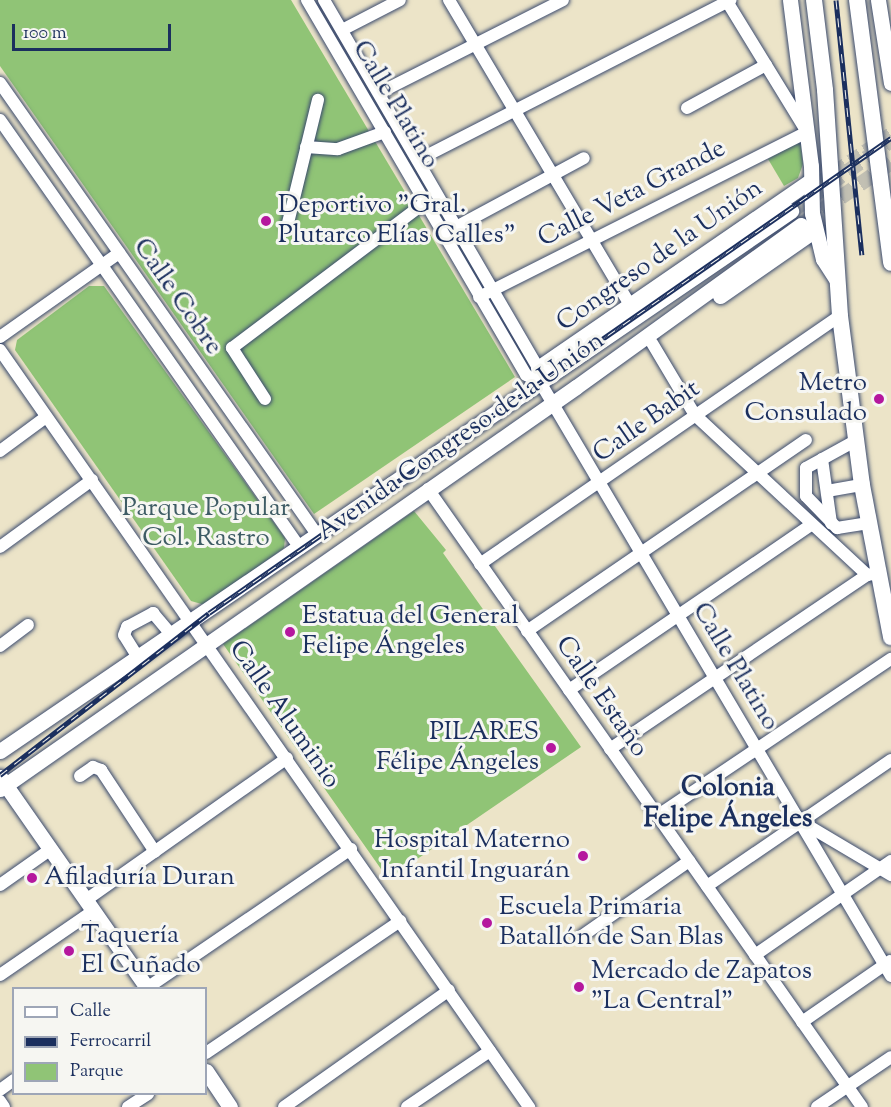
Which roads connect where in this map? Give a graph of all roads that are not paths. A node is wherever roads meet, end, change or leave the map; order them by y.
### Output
1 (307, 0) edge
2 (324, 0) edge
3 (400, 0) edge
4 (449, 0) edge
5 (563, 0) edge
6 (727, 0) edge
7 (789, 0) edge
8 (814, 0) edge
9 (857, 0) edge
10 (878, 0) edge
11 (886, 25) edge
12 (342, 30) junction
13 (475, 45) junction
14 (766, 65) junction
15 (0, 83) edge
16 (891, 83) edge
17 (380, 93) junction
18 (5, 100) edge
19 (318, 100) dead end
20 (687, 108) dead end
21 (515, 110) junction
22 (0, 120) edge
23 (385, 132) junction
24 (807, 132) junction
25 (306, 147) junction
26 (584, 158) dead end
27 (418, 160) junction
28 (553, 174) junction
29 (809, 182) junction
30 (426, 202) junction
31 (788, 208) tunnel mouth
32 (287, 227) dead end
33 (456, 227) junction
34 (808, 228) junction
35 (591, 240) junction
36 (119, 253) junction
37 (891, 263) edge
38 (101, 265) junction
39 (836, 279) junction
40 (491, 290) junction
41 (479, 297) junction
42 (631, 307) junction
43 (840, 316) junction
44 (0, 338) edge
45 (652, 343) junction
46 (0, 350) edge
47 (539, 375) junction
48 (576, 387) junction
49 (265, 399) dead end
50 (554, 403) junction
51 (695, 415) junction
52 (46, 417) junction
53 (806, 440) dead end
54 (855, 441) junction
55 (0, 451) edge
56 (822, 459) junction
57 (757, 472) junction
58 (92, 480) junction
59 (600, 482) junction
60 (862, 484) junction
61 (428, 489) junction
62 (827, 491) junction
63 (831, 523) junction
64 (869, 523) junction
65 (812, 524) junction
66 (318, 536) junction
67 (0, 547) edge
68 (300, 548) junction
69 (641, 552) junction
70 (480, 564) junction
71 (873, 574) junction
72 (678, 615) junction
73 (191, 623) junction
74 (28, 625) dead end
75 (527, 631) junction
76 (172, 636) junction
77 (891, 637) edge
78 (207, 645) junction
79 (0, 646) edge
80 (139, 659) junction
81 (891, 659) edge
82 (715, 677) junction
83 (569, 690) junction
84 (756, 747) junction
85 (610, 749) junction
86 (0, 751) edge
87 (287, 758) junction
88 (891, 760) edge
89 (80, 776) dead end
90 (2, 783) edge
91 (657, 816) junction
92 (799, 820) junction
93 (51, 849) junction
94 (351, 849) junction
95 (155, 852) junction
96 (689, 861) junction
97 (891, 861) edge
98 (880, 869) junction
99 (891, 875) edge
100 (0, 885) edge
101 (707, 886) junction
102 (843, 894) junction
103 (90, 905) junction
104 (400, 921) junction
105 (582, 936) dead end
106 (755, 955) junction
107 (888, 962) edge
108 (0, 975) edge
109 (891, 976) edge
110 (146, 987) edge
111 (148, 987) edge
112 (449, 990) junction
113 (802, 1022) junction
114 (490, 1051) junction
115 (207, 1052) edge
116 (891, 1057) edge
117 (207, 1072) edge
118 (848, 1086) junction
119 (146, 1095) edge
120 (0, 1101) edge
121 (4, 1107) edge
122 (128, 1107) edge
123 (230, 1107) edge
124 (284, 1107) edge
125 (407, 1107) edge
126 (529, 1107) edge
127 (817, 1107) edge
128 (862, 1107) edge

1 - 23 street, Calle Platino
2 - 12 street, Calle Platino
3 - 12 street
4 - 13 street
5 - 13 street
6 - 14 street
6 - 21 street
7 - 24 main road
8 - 39 highway
9 - 37 highway
10 - 11 main road
11 - 16 main road
12 - 17 street, Calle Platino
13 - 17 street
13 - 21 street
14 - 20 street
14 - 24 street
15 - 18 street, Calle Cobre
17 - 27 street, Calle Platino
18 - 36 street, Calle Cobre
19 - 25 street
21 - 27 street
21 - 28 street
22 - 38 street, Calle Cobre
23 - 25 street
23 - 30 street, Calle Platino
24 - 29 main road
24 - 35 street, Calle Veta Grande
25 - 32 street
26 - 28 street
27 - 33 street, Calle Platino
28 - 33 street
28 - 35 street
29 - 34 main road
29 - 42 main road, Congreso de la Unión
30 - 41 street, Calle Platino
30 - 49 street
31 - 47 main road, Avenida Congreso de la Unión
33 - 40 street, Calle Platino
34 - 39 main road
34 - 45 main road
34 - 48 main road, Avenida Congreso de la Unión
35 - 40 street, Calle Veta Grande
35 - 42 street
36 - 38 street
36 - 66 street, Calle Cobre
38 - 44 street
38 - 68 street, Calle Cobre
39 - 43 highway
40 - 41 street, Calle Veta Grande
40 - 47 street, Calle Platino
41 - 47 street, Calle Platino
42 - 47 main road, Congreso de la Unión
43 - 51 street, Calle Babit
43 - 54 highway
45 - 48 main road
45 - 51 street
46 - 52 street, Calle Aluminio
47 - 50 street, Calle Platino
47 - 66 main road, Avenida Congreso de la Unión
48 - 50 main road, Avenida Congreso de la Unión
50 - 59 street, Calle Platino
50 - 61 main road, Avenida Congreso de la Unión
51 - 57 street
51 - 59 street, Calle Babit
52 - 55 street
52 - 58 street, Calle Aluminio
53 - 57 street
54 - 56 street
54 - 60 highway
56 - 62 street
56 - 63 street
57 - 65 street
57 - 69 street
58 - 67 street
58 - 73 street, Calle Aluminio
59 - 69 street, Calle Platino
59 - 70 street, Calle Babit
60 - 62 street
60 - 64 highway
61 - 70 street, Calle Estaño
61 - 78 main road, Avenida Congreso de la Unión
62 - 63 street
63 - 64 street
64 - 71 highway
65 - 71 street
65 - 72 street
66 - 68 main road, Avenida Congreso de la Unión
68 - 73 main road, Avenida Congreso de la Unión
69 - 72 street, Calle Platino
69 - 75 street
70 - 75 street, Calle Estaño
71 - 77 highway
71 - 82 street
72 - 82 street, Calle Platino
72 - 83 street
73 - 76 main road, Avenida Congreso de la Unión
73 - 78 street, Calle Aluminio
74 - 79 street
75 - 83 street, Calle Estaño
76 - 80 main road, Avenida Congreso de la Unión
76 - 80 street
78 - 87 street, Calle Aluminio
78 - 90 main road, Avenida Congreso de la Unión
80 - 86 main road, Avenida Congreso de la Unión
81 - 84 street
82 - 84 street, Calle Platino
82 - 85 street
83 - 85 street, Calle Estaño
84 - 91 street
84 - 92 street, Calle Platino
85 - 91 street, Calle Estaño
87 - 94 street, Calle Aluminio
87 - 95 street
88 - 92 street
89 - 95 street
90 - 93 main road
91 - 96 street, Calle Estaño
92 - 98 street
92 - 101 street
92 - 102 street, Calle Platino
93 - 100 street
93 - 103 main road
94 - 104 street, Calle Aluminio
94 - 111 street
95 - 103 street
96 - 101 street, Calle Estaño
96 - 105 street
97 - 98 street
98 - 99 street
98 - 102 street
101 - 106 street, Calle Estaño
102 - 106 street
102 - 107 street, Calle Platino
103 - 108 street
103 - 110 main road
104 - 112 street, Calle Aluminio
104 - 115 street
106 - 113 street, Calle Estaño
107 - 109 street, Calle Platino
107 - 113 street
112 - 114 street, Calle Aluminio
112 - 124 street
113 - 118 street, Calle Estaño
114 - 125 street
114 - 126 street, Calle Aluminio
116 - 118 street
117 - 123 main road
118 - 127 street
118 - 128 street, Calle Estaño
119 - 122 street
120 - 121 street

